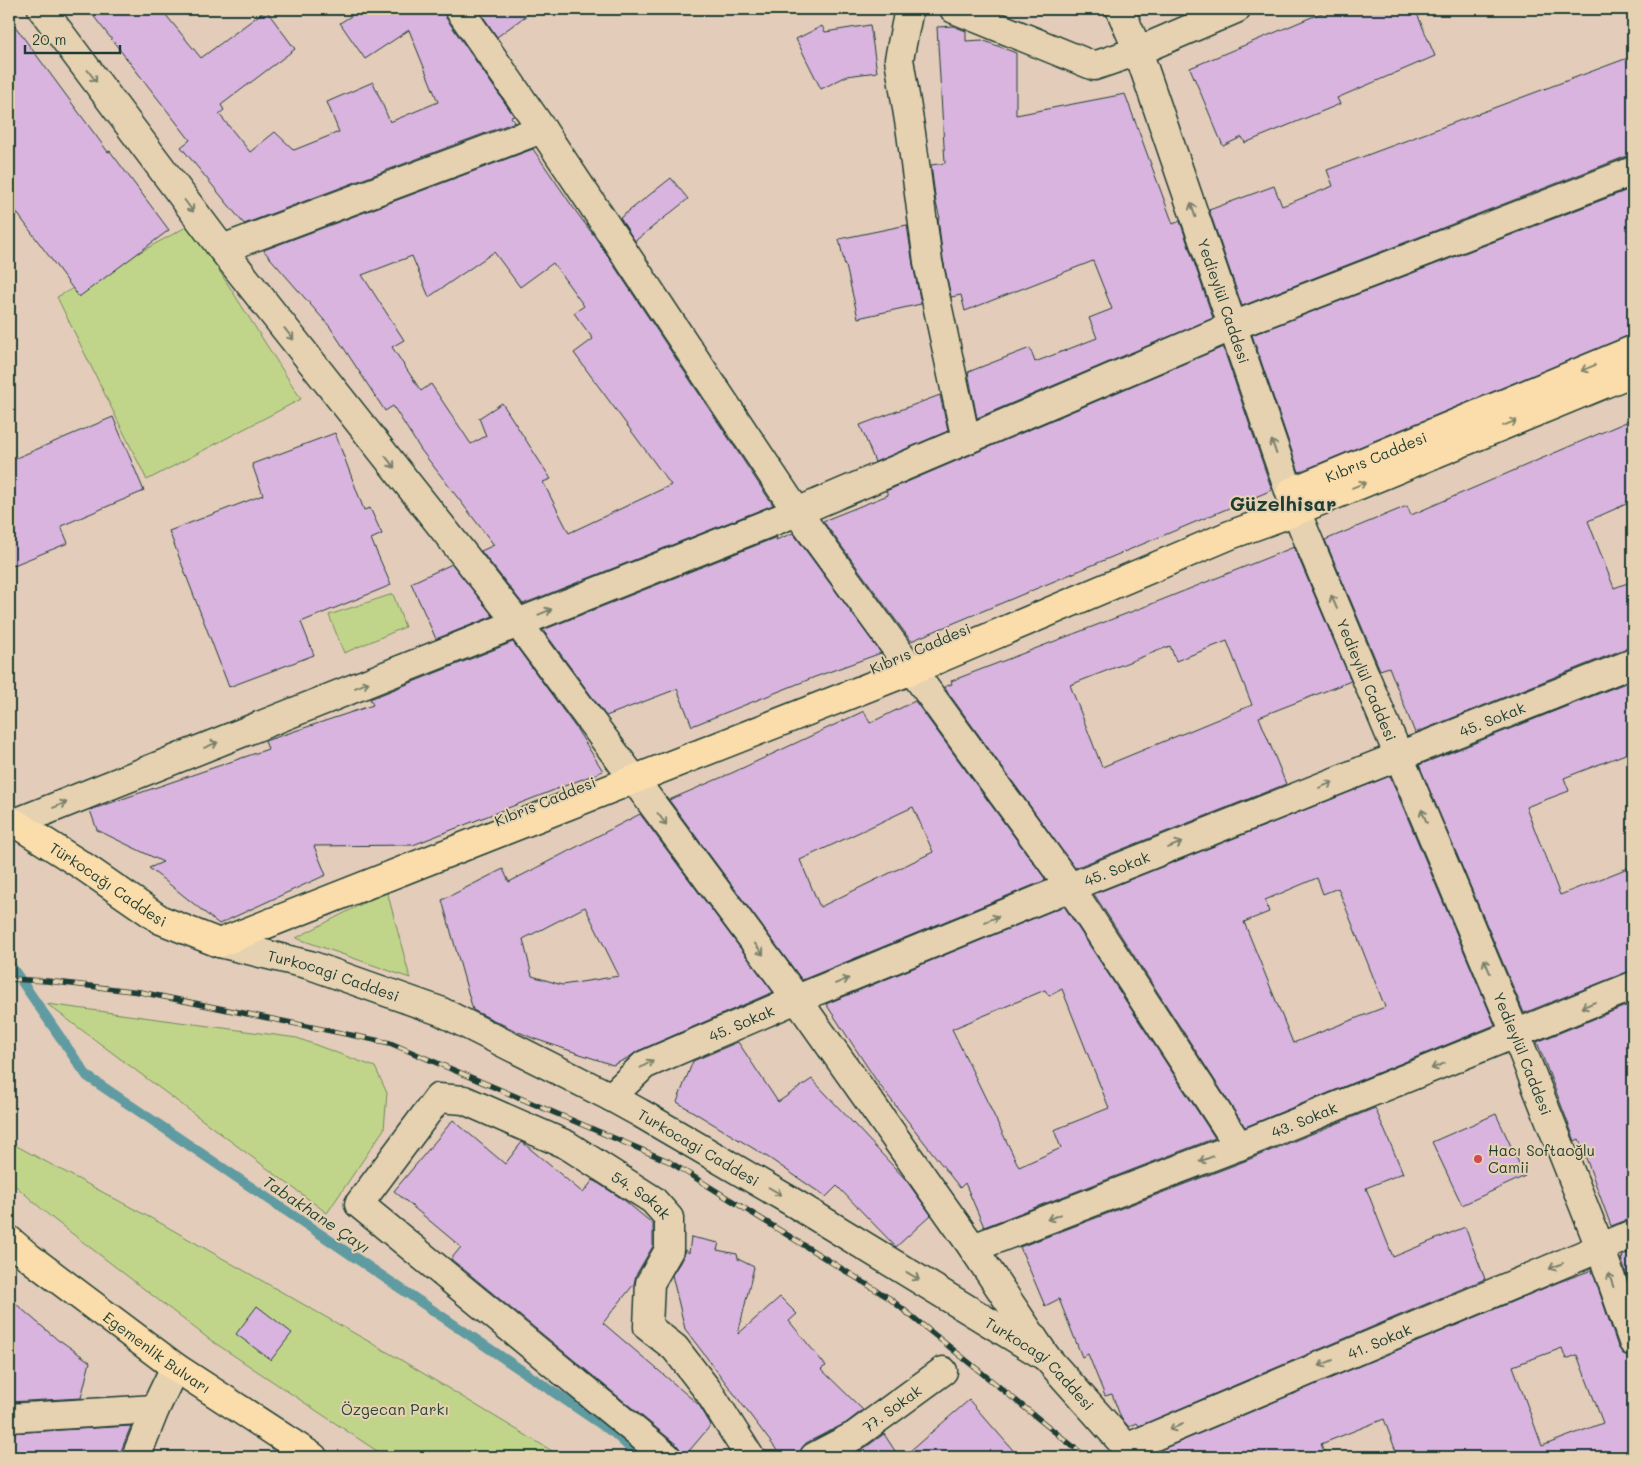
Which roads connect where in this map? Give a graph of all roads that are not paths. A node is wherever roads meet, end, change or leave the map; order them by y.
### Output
1 (42, 9) edge
2 (459, 9) edge
3 (909, 9) edge
4 (954, 9) edge
5 (1120, 9) edge
6 (1236, 9) edge
7 (1138, 52) junction
8 (542, 129) junction
9 (1633, 171) edge
10 (222, 250) junction
11 (1233, 326) junction
12 (1633, 350) edge
13 (1633, 372) edge
14 (966, 440) junction
15 (1293, 502) junction
16 (797, 512) junction
17 (518, 623) junction
18 (907, 663) junction
19 (1633, 663) edge
20 (1398, 756) junction
21 (629, 774) junction
22 (12, 824) edge
23 (1070, 887) junction
24 (211, 941) junction
25 (1633, 986) edge
26 (797, 999) junction
27 (1516, 1035) junction
28 (611, 1097) junction
29 (1239, 1146) junction
30 (1633, 1234) edge
31 (9, 1240) edge
32 (1600, 1247) junction
33 (973, 1248) junction
34 (1633, 1342) edge
35 (1046, 1357) junction
36 (175, 1367) junction
37 (943, 1371) dead end
38 (155, 1409) junction
39 (9, 1418) edge
40 (1131, 1452) edge
41 (136, 1457) edge
42 (313, 1457) edge
43 (667, 1457) edge
44 (750, 1457) edge
45 (814, 1457) edge

1 -> 10 street
2 - 8 street
3 - 14 street
4 - 7 street
5 - 7 street, Yedieylül Caddesi
6 - 7 street
11 -> 7 street, Yedieylül Caddesi
8 - 10 street
8 - 16 street
9 - 11 street
10 -> 17 street
11 - 14 street
15 -> 11 street, Yedieylül Caddesi
12 -> 15 main road, Kıbrıs Caddesi
15 -> 13 main road, Kıbrıs Caddesi
14 - 16 street
15 - 18 main road, Kıbrıs Caddesi
20 -> 15 street, Yedieylül Caddesi
17 -> 16 street
16 - 18 street
17 - 21 street
22 -> 17 street
18 - 21 main road, Kıbrıs Caddesi
18 - 23 street
19 - 20 street, 45. Sokak
23 -> 20 street, 45. Sokak
27 -> 20 street, Yedieylül Caddesi
21 - 24 main road, Kıbrıs Caddesi
21 -> 26 street
22 - 24 main road, Türkocağı Caddesi
26 -> 23 street, 45. Sokak
23 - 29 street
24 - 28 street, Turkocagi Caddesi
25 -> 27 street, 43. Sokak
28 -> 26 street, 45. Sokak
26 - 33 street
27 -> 29 street, 43. Sokak
27 - 32 street, Yedieylül Caddesi
28 -> 35 street, Turkocagi Caddesi
29 -> 33 street, 43. Sokak
30 - 32 street, 41. Sokak
31 - 36 main road, Egemenlik Bulvarı
34 -> 32 street, Yedieylül Caddesi
32 -> 40 street, 41. Sokak
33 - 35 street
35 - 40 street, Turkocagi Caddesi
36 - 38 street
36 - 42 main road, Egemenlik Bulvarı
37 - 45 street, 77. Sokak
38 - 39 street
38 - 41 street
43 - 44 street, 54. Sokak

